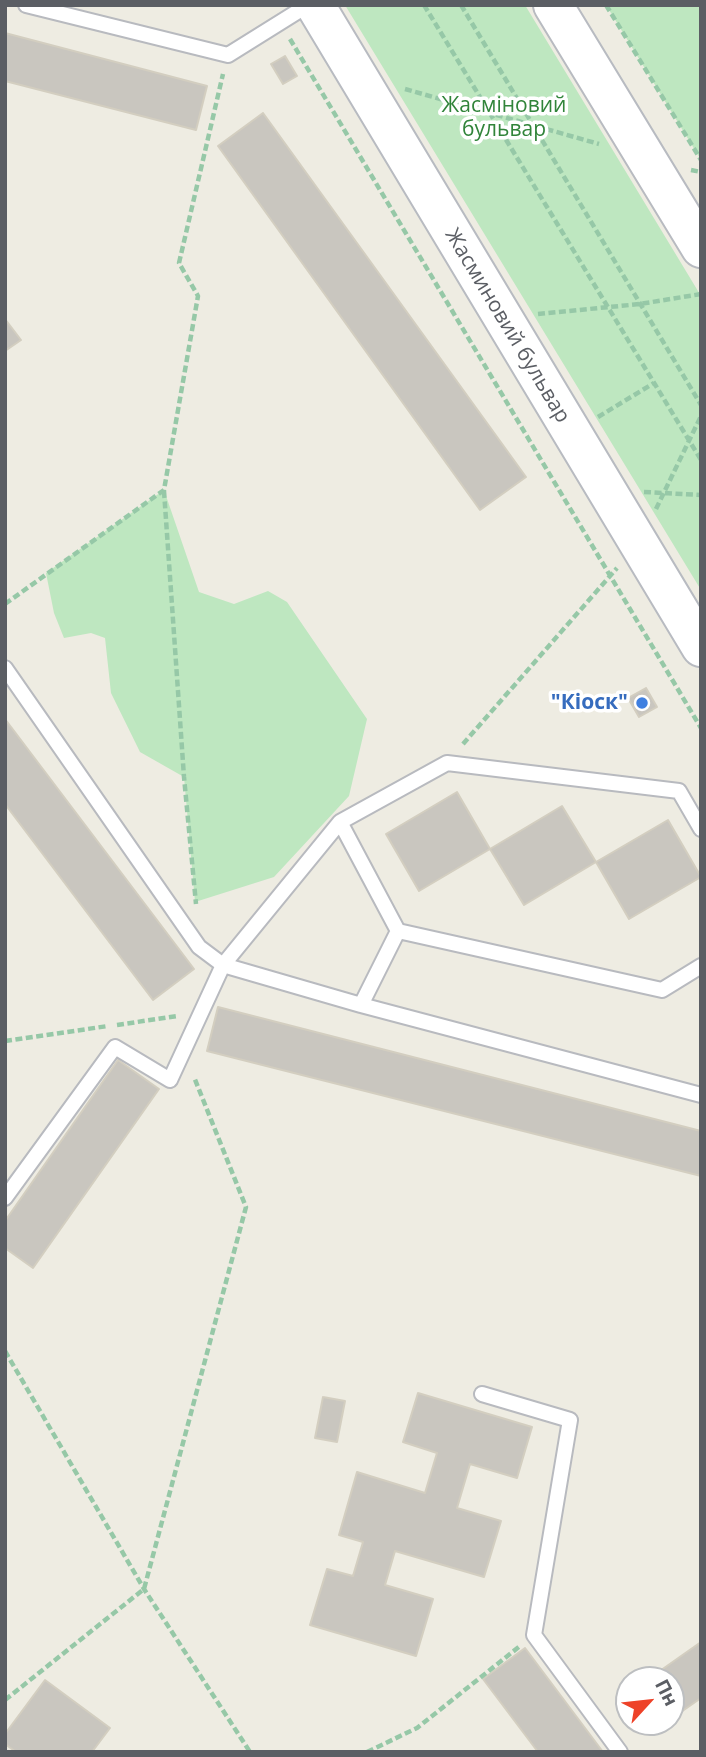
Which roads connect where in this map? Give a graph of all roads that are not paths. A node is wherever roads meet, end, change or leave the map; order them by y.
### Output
1 (26, 5) edge
2 (309, 5) edge
3 (315, 5) edge
4 (553, 5) edge
5 (701, 248) edge
6 (701, 647) edge
7 (5, 667) edge
8 (340, 822) junction
9 (701, 829) edge
10 (398, 931) junction
11 (223, 965) junction
12 (701, 966) edge
13 (361, 1005) junction
14 (701, 1095) edge
15 (5, 1198) edge
16 (482, 1394) dead end
17 (620, 1752) edge

1 - 2 lane
3 - 6 street, Жасминовий бульвар
4 - 5 street
7 - 11 lane
8 - 9 lane
8 - 10 lane
8 - 11 lane
10 - 12 lane
10 - 13 lane
11 - 13 lane
11 - 15 lane
13 - 14 lane
16 - 17 lane

